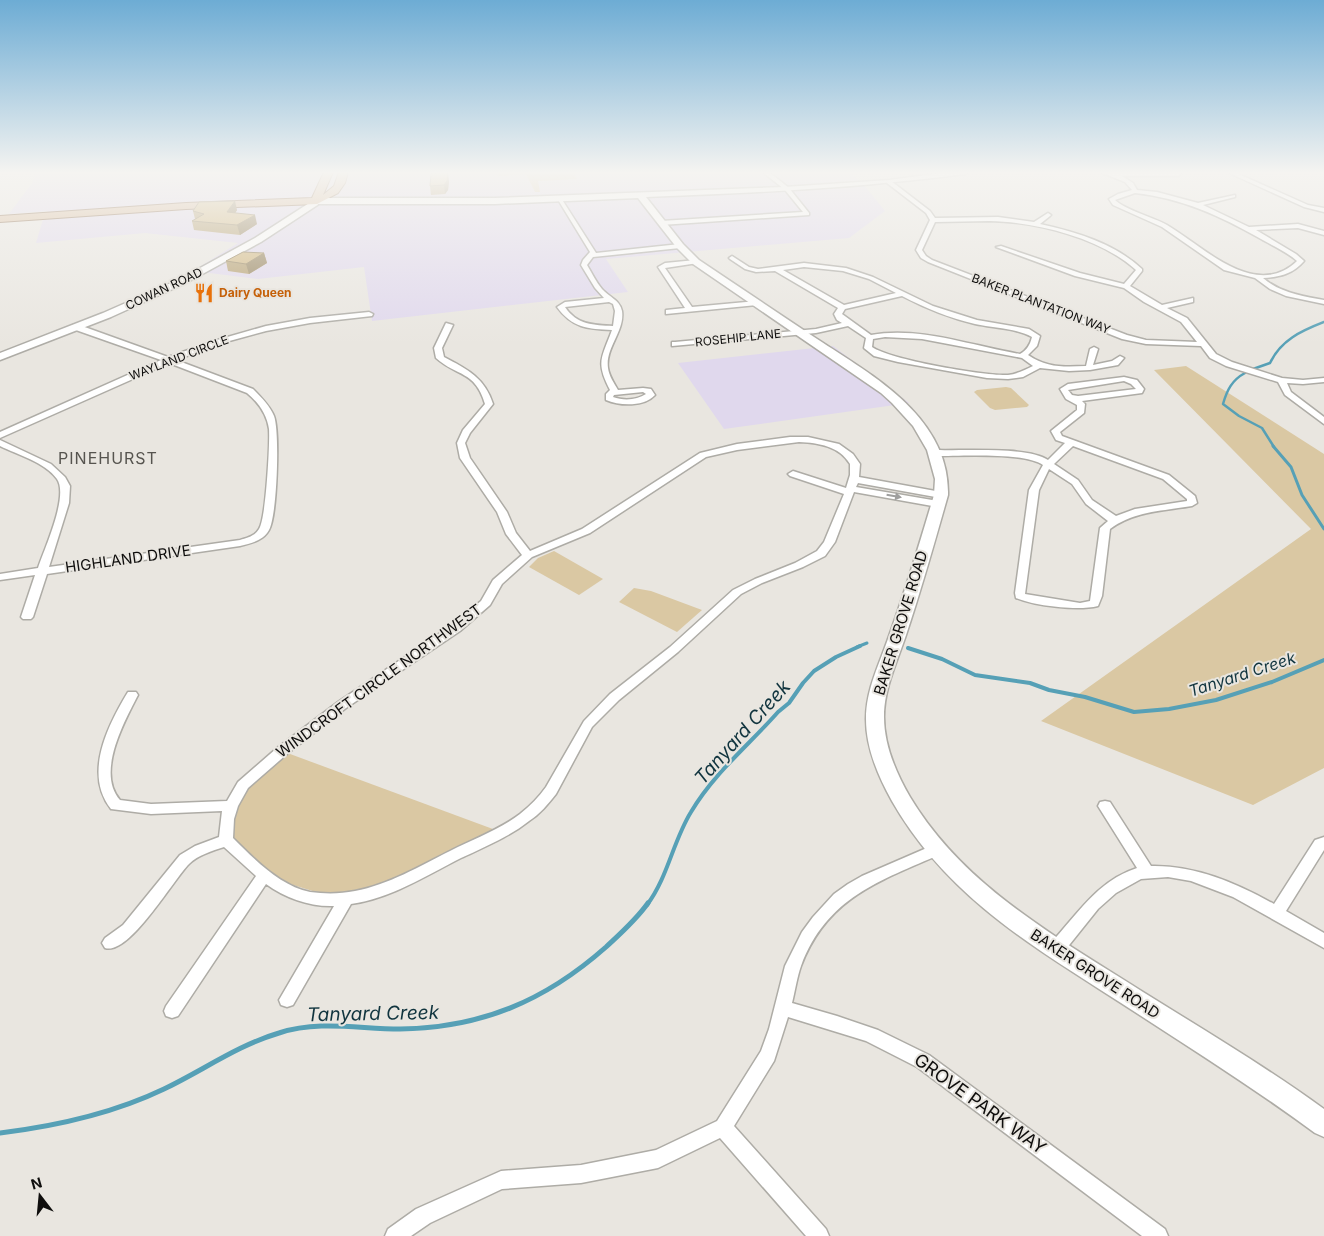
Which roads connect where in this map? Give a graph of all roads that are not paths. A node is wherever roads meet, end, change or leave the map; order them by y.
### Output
1 (272, 230) edge
2 (579, 230) edge
3 (667, 230) edge
4 (928, 230) edge
5 (1054, 230) edge
6 (1169, 230) edge
7 (1251, 230) edge
8 (680, 246) junction
9 (999, 247) dead end
10 (591, 255) junction
11 (732, 258) dead end
12 (696, 262) junction
13 (775, 268) junction
14 (1258, 277) junction
15 (1126, 286) junction
16 (903, 294) junction
17 (608, 300) junction
18 (1190, 300) dead end
19 (1324, 302) edge
20 (757, 303) junction
21 (1162, 307) junction
22 (842, 308) junction
23 (690, 310) junction
24 (670, 312) dead end
25 (368, 314) dead end
26 (846, 323) junction
27 (449, 325) dead end
28 (76, 327) junction
29 (616, 328) junction
30 (800, 332) junction
31 (870, 337) junction
32 (676, 344) dead end
33 (1202, 344) junction
34 (1094, 349) dead end
35 (1024, 356) junction
36 (0, 357) edge
37 (1120, 358) dead end
38 (167, 360) junction
39 (1039, 366) junction
40 (1090, 368) junction
41 (1281, 380) junction
42 (1324, 380) edge
43 (612, 393) dead end
44 (1074, 399) junction
45 (1324, 421) edge
46 (0, 435) edge
47 (0, 443) edge
48 (1071, 443) junction
49 (936, 456) junction
50 (1048, 464) junction
51 (793, 474) dead end
52 (851, 487) junction
53 (939, 499) junction
54 (1114, 520) junction
55 (528, 555) junction
56 (42, 571) junction
57 (0, 577) edge
58 (27, 617) dead end
59 (132, 695) dead end
60 (231, 806) junction
61 (1106, 806) dead end
62 (226, 840) junction
63 (1324, 842) edge
64 (936, 850) junction
65 (1147, 872) junction
66 (264, 876) junction
67 (345, 901) junction
68 (1276, 914) junction
69 (1324, 941) edge
70 (110, 943) dead end
71 (1056, 949) junction
72 (287, 1000) dead end
73 (783, 1008) junction
74 (172, 1011) dead end
75 (1324, 1124) edge
76 (723, 1127) junction
77 (395, 1236) edge
78 (819, 1236) edge
79 (1158, 1236) edge

1 - 28 main road, COWAN ROAD
2 - 10 street
3 - 8 main road, BAKER GROVE ROAD
4 - 33 street, BAKER PLANTATION WAY
5 - 15 street
6 - 14 street
7 - 14 street
8 - 10 street
8 - 12 main road, BAKER GROVE ROAD
9 - 15 street
10 - 17 street
11 - 13 street
12 - 20 main road, BAKER GROVE ROAD
12 - 23 street
13 - 16 street
13 - 22 street
14 - 19 street
15 - 21 street
16 - 22 street
16 - 35 street
17 - 29 street
17 - 29 street
18 - 21 street
20 - 23 street
20 - 30 main road, BAKER GROVE ROAD
21 - 33 street
22 - 26 street
23 - 24 street
25 - 38 street, WAYLAND CIRCLE
26 - 30 street, ROSEHIP LANE
26 - 31 street
27 - 55 street
28 - 36 main road, COWAN ROAD
28 - 38 street
29 - 43 street
30 - 32 street, ROSEHIP LANE
30 - 49 main road, BAKER GROVE ROAD
31 - 35 street
31 - 39 street
33 - 41 street
34 - 40 street
35 - 39 street
37 - 40 street
38 - 46 street, WAYLAND CIRCLE
38 - 56 street, HIGHLAND DRIVE
39 - 40 street
41 - 42 street
41 - 45 street
44 - 44 street
44 - 48 street
47 - 56 street
48 - 50 street
48 - 54 street
49 - 50 street
49 - 50 street
49 - 53 main road, BAKER GROVE ROAD
50 - 54 street
50 - 54 street
51 - 52 street
52 - 53 street
52 - 55 street, WINDCROFT CIRCLE NORTHWEST
52 - 67 street
53 - 64 main road, BAKER GROVE ROAD
55 - 60 street, WINDCROFT CIRCLE NORTHWEST
56 - 57 street, HIGHLAND DRIVE
56 - 58 street
59 - 60 street
60 - 62 street, WINDCROFT CIRCLE NORTHWEST
61 - 65 street
62 - 66 street
62 - 70 street
63 - 68 street
64 - 71 main road, BAKER GROVE ROAD
64 - 73 street
65 - 68 street
65 - 71 street
66 - 67 street
66 - 74 street
67 - 72 street
68 - 69 street
71 - 75 main road, BAKER GROVE ROAD
73 - 76 street
73 - 79 street, GROVE PARK WAY
76 - 77 street
76 - 78 street

